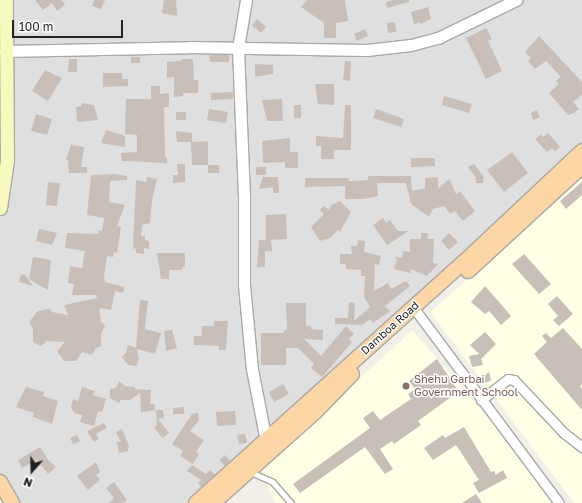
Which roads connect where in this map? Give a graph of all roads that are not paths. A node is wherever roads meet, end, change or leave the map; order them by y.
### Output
1 (6, 0) edge
2 (246, 0) edge
3 (516, 0) edge
4 (238, 48) junction
5 (5, 51) junction
6 (582, 151) edge
7 (582, 166) edge
8 (0, 208) edge
9 (417, 310) junction
10 (481, 400) junction
11 (269, 445) junction
12 (582, 447) edge
13 (250, 471) junction
14 (0, 482) edge
15 (12, 503) edge
16 (196, 503) edge
17 (213, 503) edge
18 (290, 503) edge
19 (559, 503) edge

1 - 5 main road
2 - 4 street
3 - 4 street
4 - 5 street
4 - 11 street
5 - 8 main road
6 - 9 main road, Damboa Road
7 - 9 main road, Damboa Road
9 - 10 street
9 - 11 main road, Damboa Road
10 - 12 street
10 - 19 street
11 - 13 main road, Damboa Road
11 - 16 main road, Damboa Road
13 - 17 main road, Damboa Road
13 - 18 lane
14 - 15 main road

